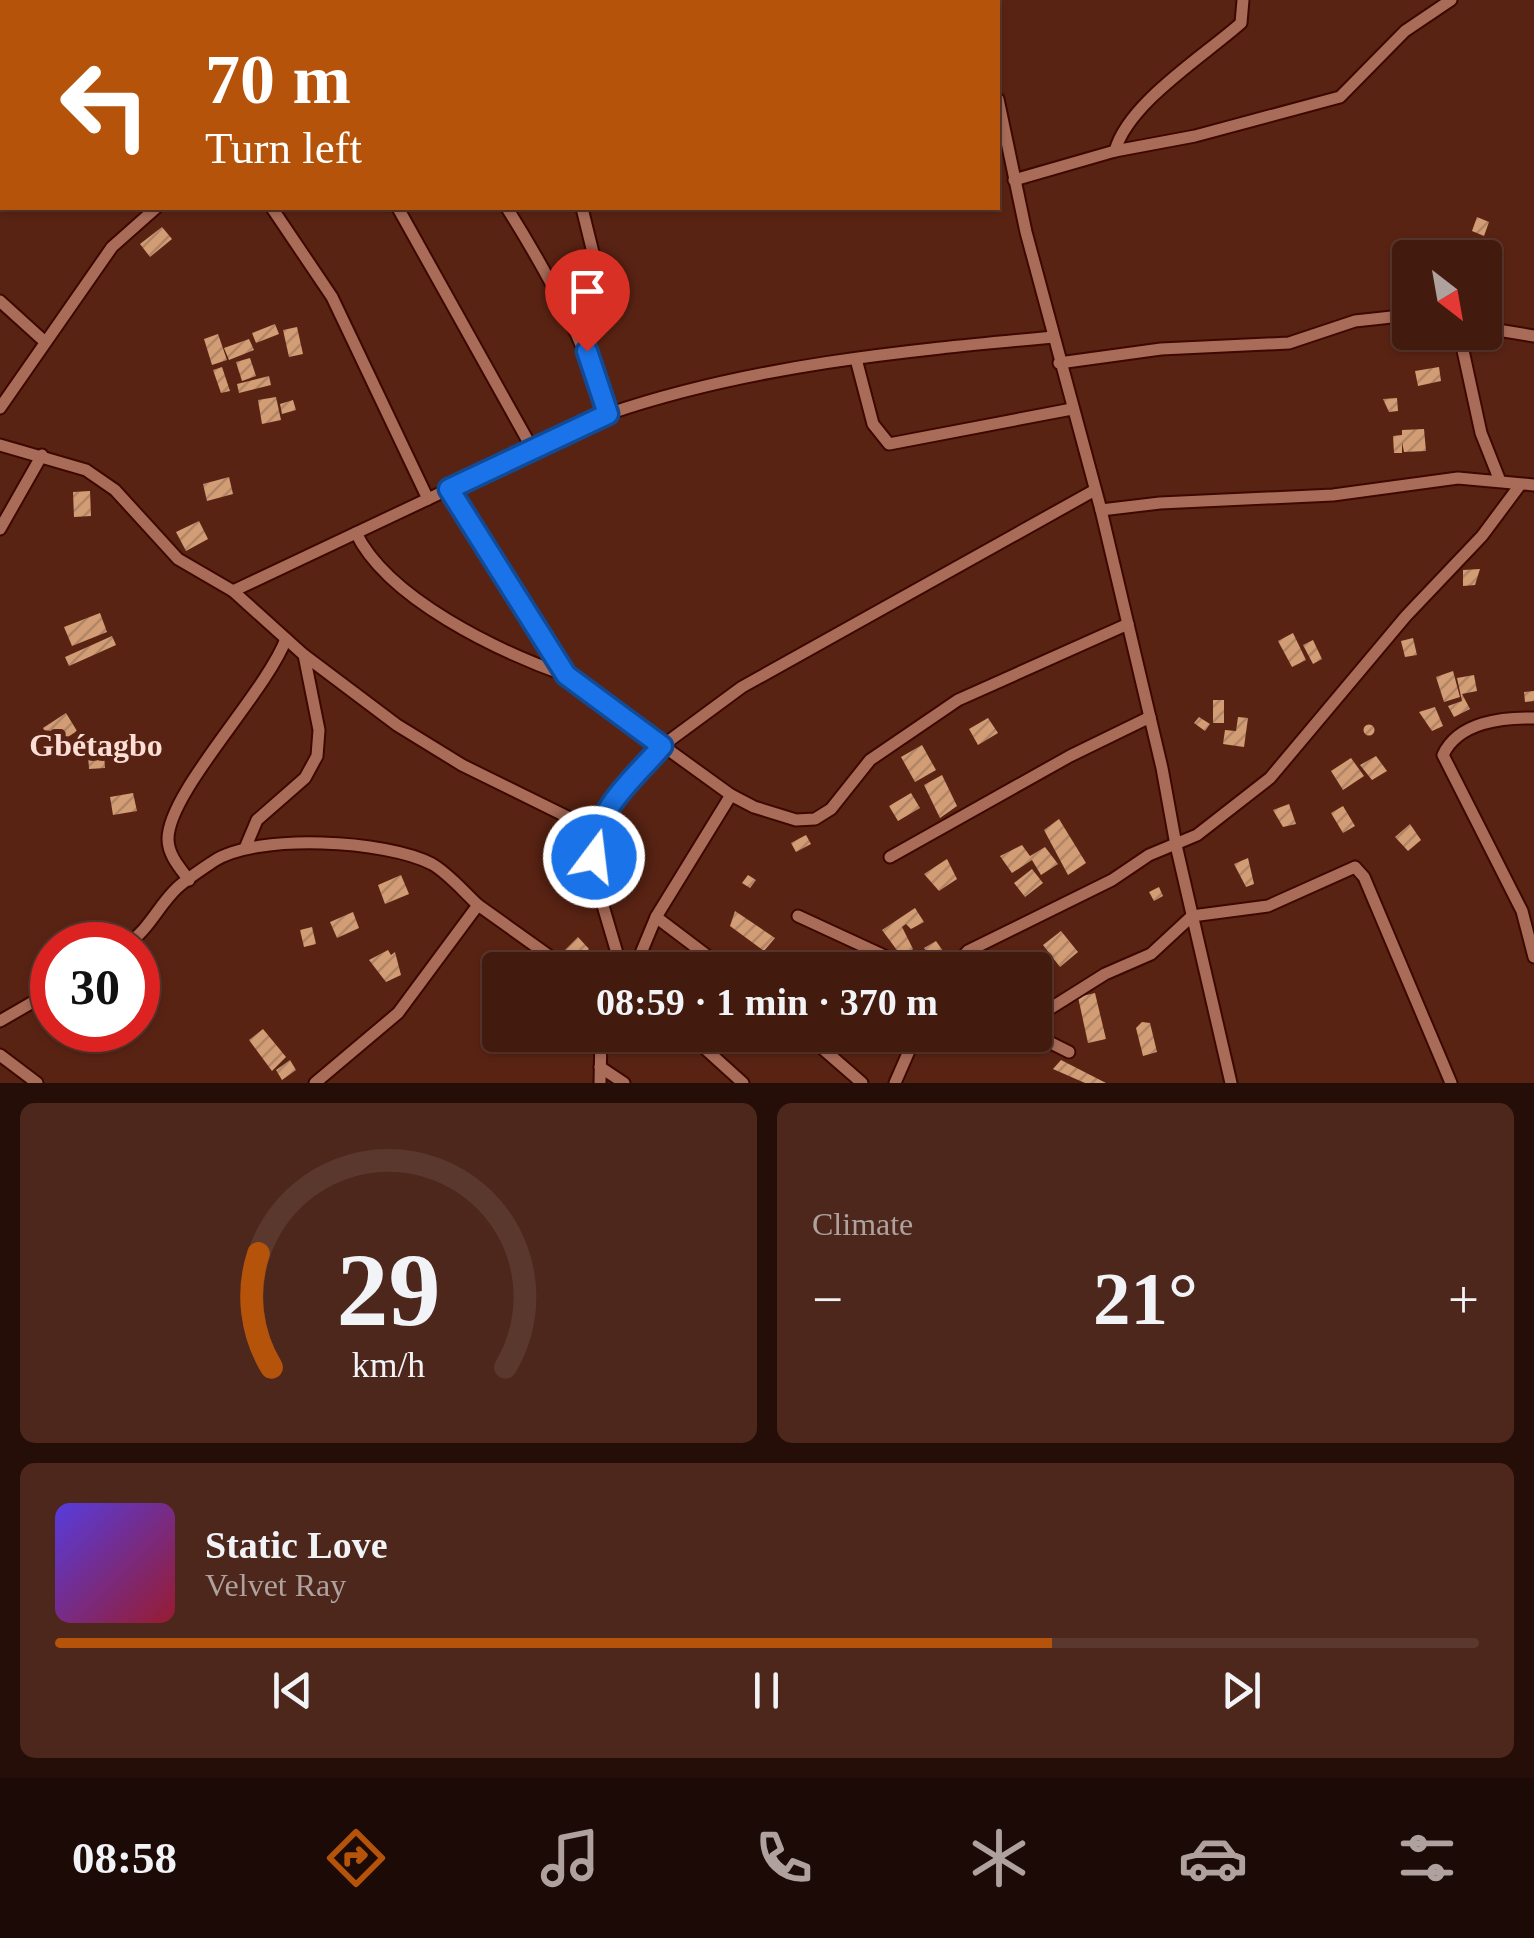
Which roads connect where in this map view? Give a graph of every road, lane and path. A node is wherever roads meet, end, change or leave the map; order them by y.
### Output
1 (1243, 0) edge
2 (1451, 0) edge
3 (1000, 109) edge
4 (1116, 150) junction
5 (1014, 180) junction
6 (154, 210) edge
7 (273, 210) edge
8 (399, 210) edge
9 (507, 210) edge
10 (582, 210) edge
11 (602, 289) dead end
12 (0, 302) edge
13 (1392, 317) edge
14 (1502, 331) edge
15 (1053, 336) junction
16 (1534, 336) edge
17 (44, 341) junction
18 (1463, 350) edge
19 (856, 359) junction
20 (1059, 363) junction
21 (0, 408) edge
22 (1072, 410) junction
23 (608, 414) junction
24 (0, 445) edge
25 (533, 450) junction
26 (42, 455) junction
27 (1500, 482) junction
28 (1520, 485) junction
29 (1534, 485) edge
30 (449, 489) junction
31 (1095, 490) junction
32 (428, 499) junction
33 (1101, 510) junction
34 (0, 529) edge
35 (356, 533) junction
36 (233, 591) junction
37 (1128, 624) junction
38 (286, 639) junction
39 (304, 655) junction
40 (566, 675) junction
41 (1150, 716) junction
42 (1534, 718) edge
43 (662, 746) junction
44 (731, 795) junction
45 (594, 830) junction
46 (246, 846) junction
47 (1176, 846) junction
48 (890, 857) dead end
49 (188, 880) junction
50 (478, 905) junction
51 (798, 916) dead end
52 (1192, 916) junction
53 (656, 917) junction
54 (148, 922) edge
55 (545, 952) edge
56 (617, 952) edge
57 (641, 952) edge
58 (702, 952) edge
59 (876, 952) edge
60 (967, 952) edge
61 (1534, 957) edge
62 (30, 1005) edge
63 (1052, 1007) edge
64 (0, 1022) edge
65 (1052, 1044) edge
66 (601, 1052) edge
67 (709, 1052) edge
68 (826, 1052) edge
69 (909, 1052) edge
70 (1069, 1052) dead end
71 (0, 1055) edge
72 (600, 1067) junction
73 (37, 1083) edge
74 (315, 1083) edge
75 (600, 1083) edge
76 (624, 1083) edge
77 (743, 1083) edge
78 (862, 1083) edge
79 (895, 1083) edge
80 (1231, 1083) edge
81 (1451, 1083) edge

1 - 4 street
2 - 4 street
3 - 5 street
4 - 5 street
5 - 15 street
6 - 17 street
7 - 32 street
8 - 25 street
9 - 23 street
10 - 11 street
12 - 17 street
13 - 20 street
14 - 16 street
15 - 19 street
15 - 20 street
17 - 21 street
18 - 27 street
19 - 22 street
19 - 23 street
20 - 22 street
22 - 31 street
23 - 25 street
24 - 26 street
25 - 30 street
26 - 34 street
26 - 36 street
27 - 28 street
27 - 33 street
28 - 29 street
28 - 47 street
30 - 32 street
30 - 40 street
31 - 33 street
31 - 43 street
32 - 35 street
33 - 37 street
35 - 36 street
35 - 40 street
36 - 38 street
37 - 41 street
37 - 44 street
38 - 39 street
38 - 49 street
39 - 45 street
39 - 46 street
40 - 43 street
41 - 47 street
41 - 48 street
42 - 61 street
43 - 44 street
43 - 45 street
44 - 53 street
45 - 56 street
46 - 49 street
46 - 50 street
47 - 52 street
47 - 60 street
49 - 54 street
50 - 55 street
50 - 74 street
51 - 59 street
52 - 63 street
52 - 80 street
52 - 81 street
53 - 57 street
53 - 58 street
62 - 64 street
65 - 70 street
66 - 72 street
67 - 77 street
68 - 78 street
69 - 79 street
71 - 73 street
72 - 75 street
72 - 76 street

